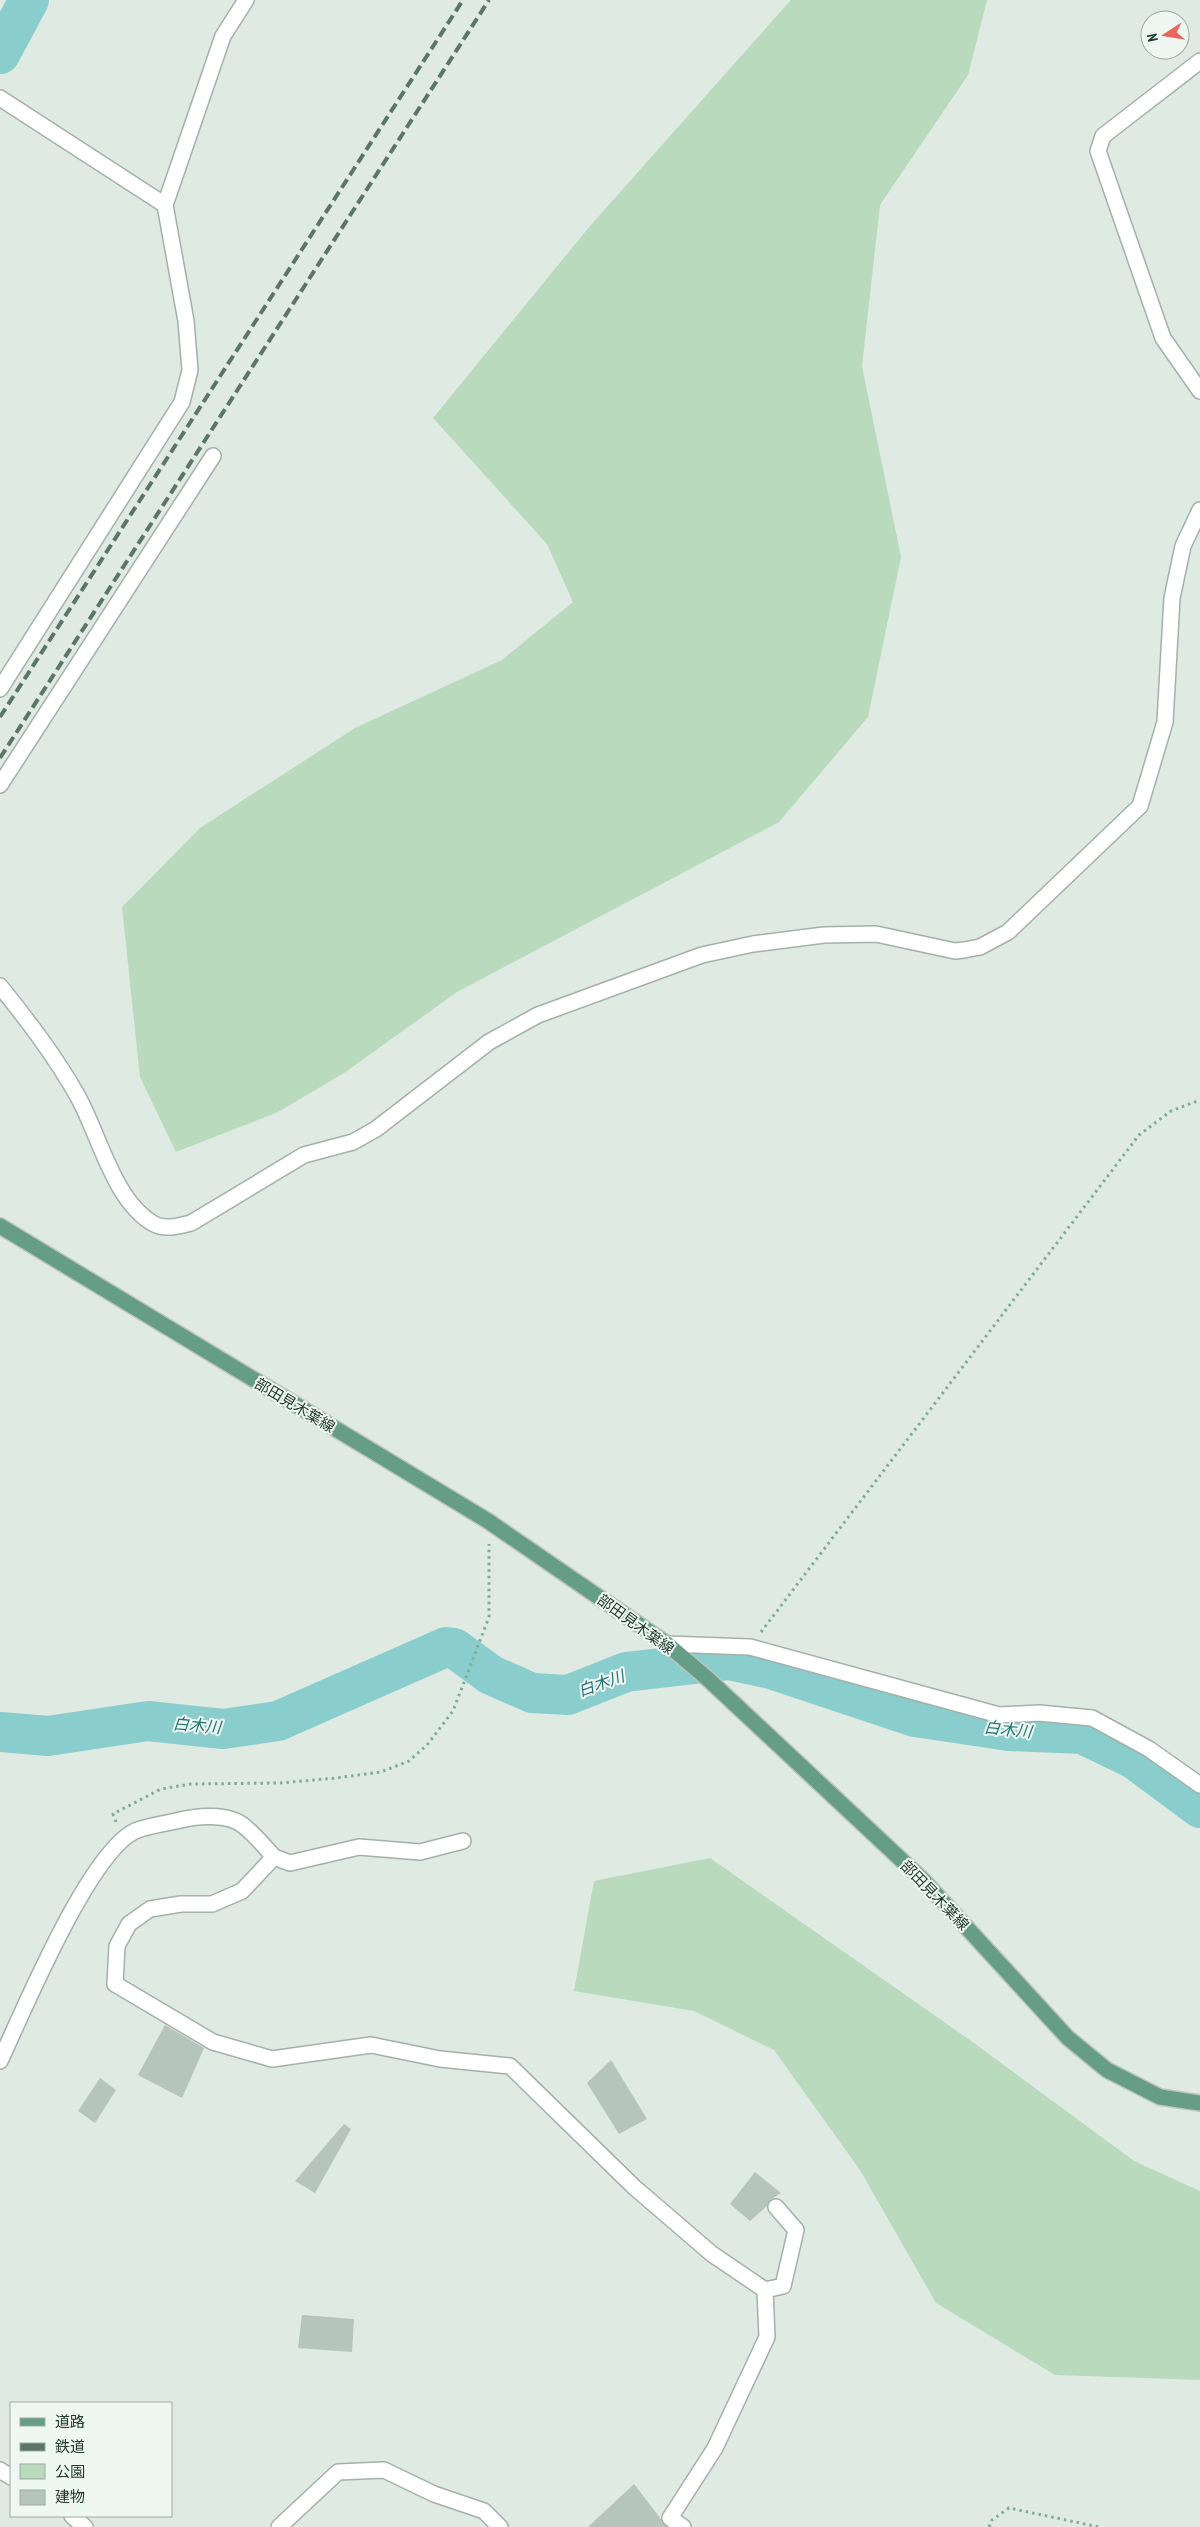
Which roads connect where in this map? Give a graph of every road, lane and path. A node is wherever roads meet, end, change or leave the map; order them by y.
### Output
1 (246, 0) edge
2 (1200, 61) edge
3 (0, 98) edge
4 (165, 204) junction
5 (1200, 391) edge
6 (213, 456) dead end
7 (1200, 510) edge
8 (0, 689) edge
9 (0, 785) edge
10 (0, 986) edge
11 (1200, 1100) edge
12 (0, 1226) edge
13 (488, 1521) junction
14 (667, 1644) junction
15 (750, 1647) junction
16 (1200, 1785) edge
17 (463, 1841) dead end
18 (122, 1842) junction
19 (274, 1857) junction
20 (0, 2061) edge
21 (1200, 2103) edge
22 (776, 2207) dead end
23 (766, 2290) junction
24 (73, 2517) edge
25 (85, 2527) edge
26 (279, 2527) edge
27 (500, 2527) edge
28 (682, 2527) edge
29 (990, 2527) edge
30 (1099, 2527) edge

1 - 4 street
2 - 5 street
3 - 4 street
4 - 8 street
6 - 9 street
7 - 10 street
11 - 15 path
12 - 13 main road, 部田見木葉線
13 - 14 main road, 部田見木葉線
13 - 18 path
14 - 15 street
14 - 21 main road, 部田見木葉線
15 - 16 street
17 - 19 street
18 - 19 street
18 - 20 street
19 - 23 street
22 - 23 street
23 - 28 street
24 - 25 street
26 - 27 street
29 - 30 path

